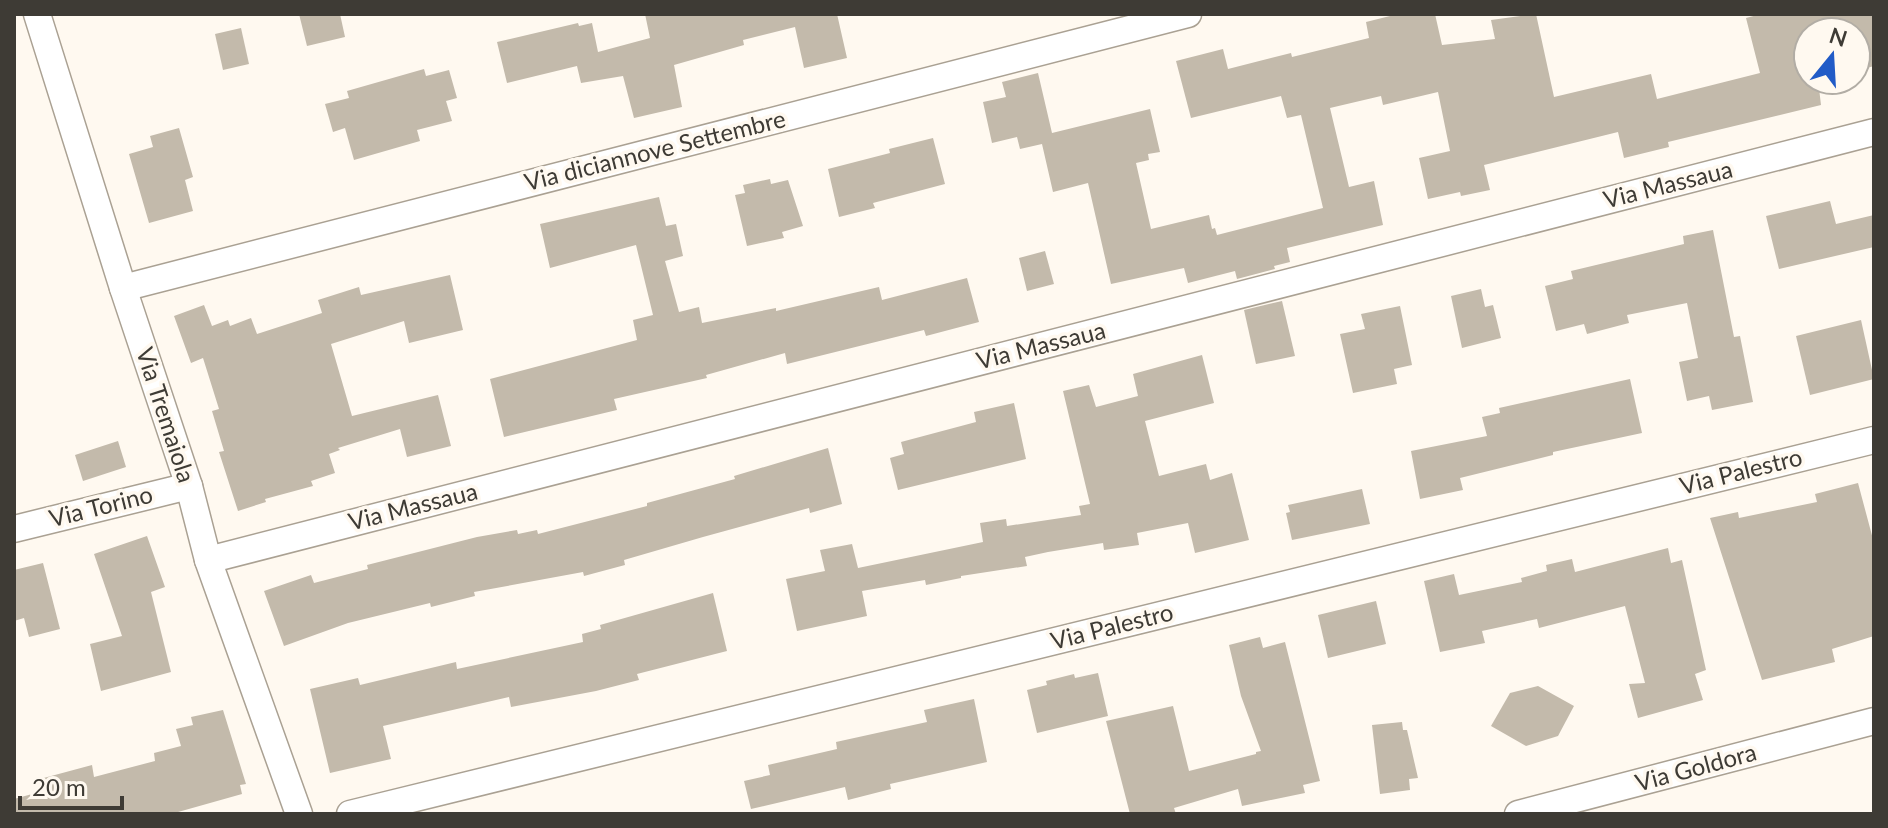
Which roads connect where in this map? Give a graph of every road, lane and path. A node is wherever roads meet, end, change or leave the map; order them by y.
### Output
1 (37, 14) edge
2 (1188, 14) edge
3 (1874, 132) edge
4 (123, 288) junction
5 (1874, 440) edge
6 (189, 486) junction
7 (14, 529) edge
8 (208, 560) junction
9 (1874, 721) edge
10 (299, 814) edge
11 (350, 814) edge
12 (1518, 814) edge

1 - 4 street, Via Tremaiola
2 - 4 street, Via diciannove Settembre
3 - 8 street, Via Massaua
4 - 6 street, Via Tremaiola
5 - 11 street, Via Palestro
6 - 7 street, Via Torino
6 - 8 street, Via Tremaiola
8 - 10 street, Via Tremaiola
9 - 12 street, Via Goldora

